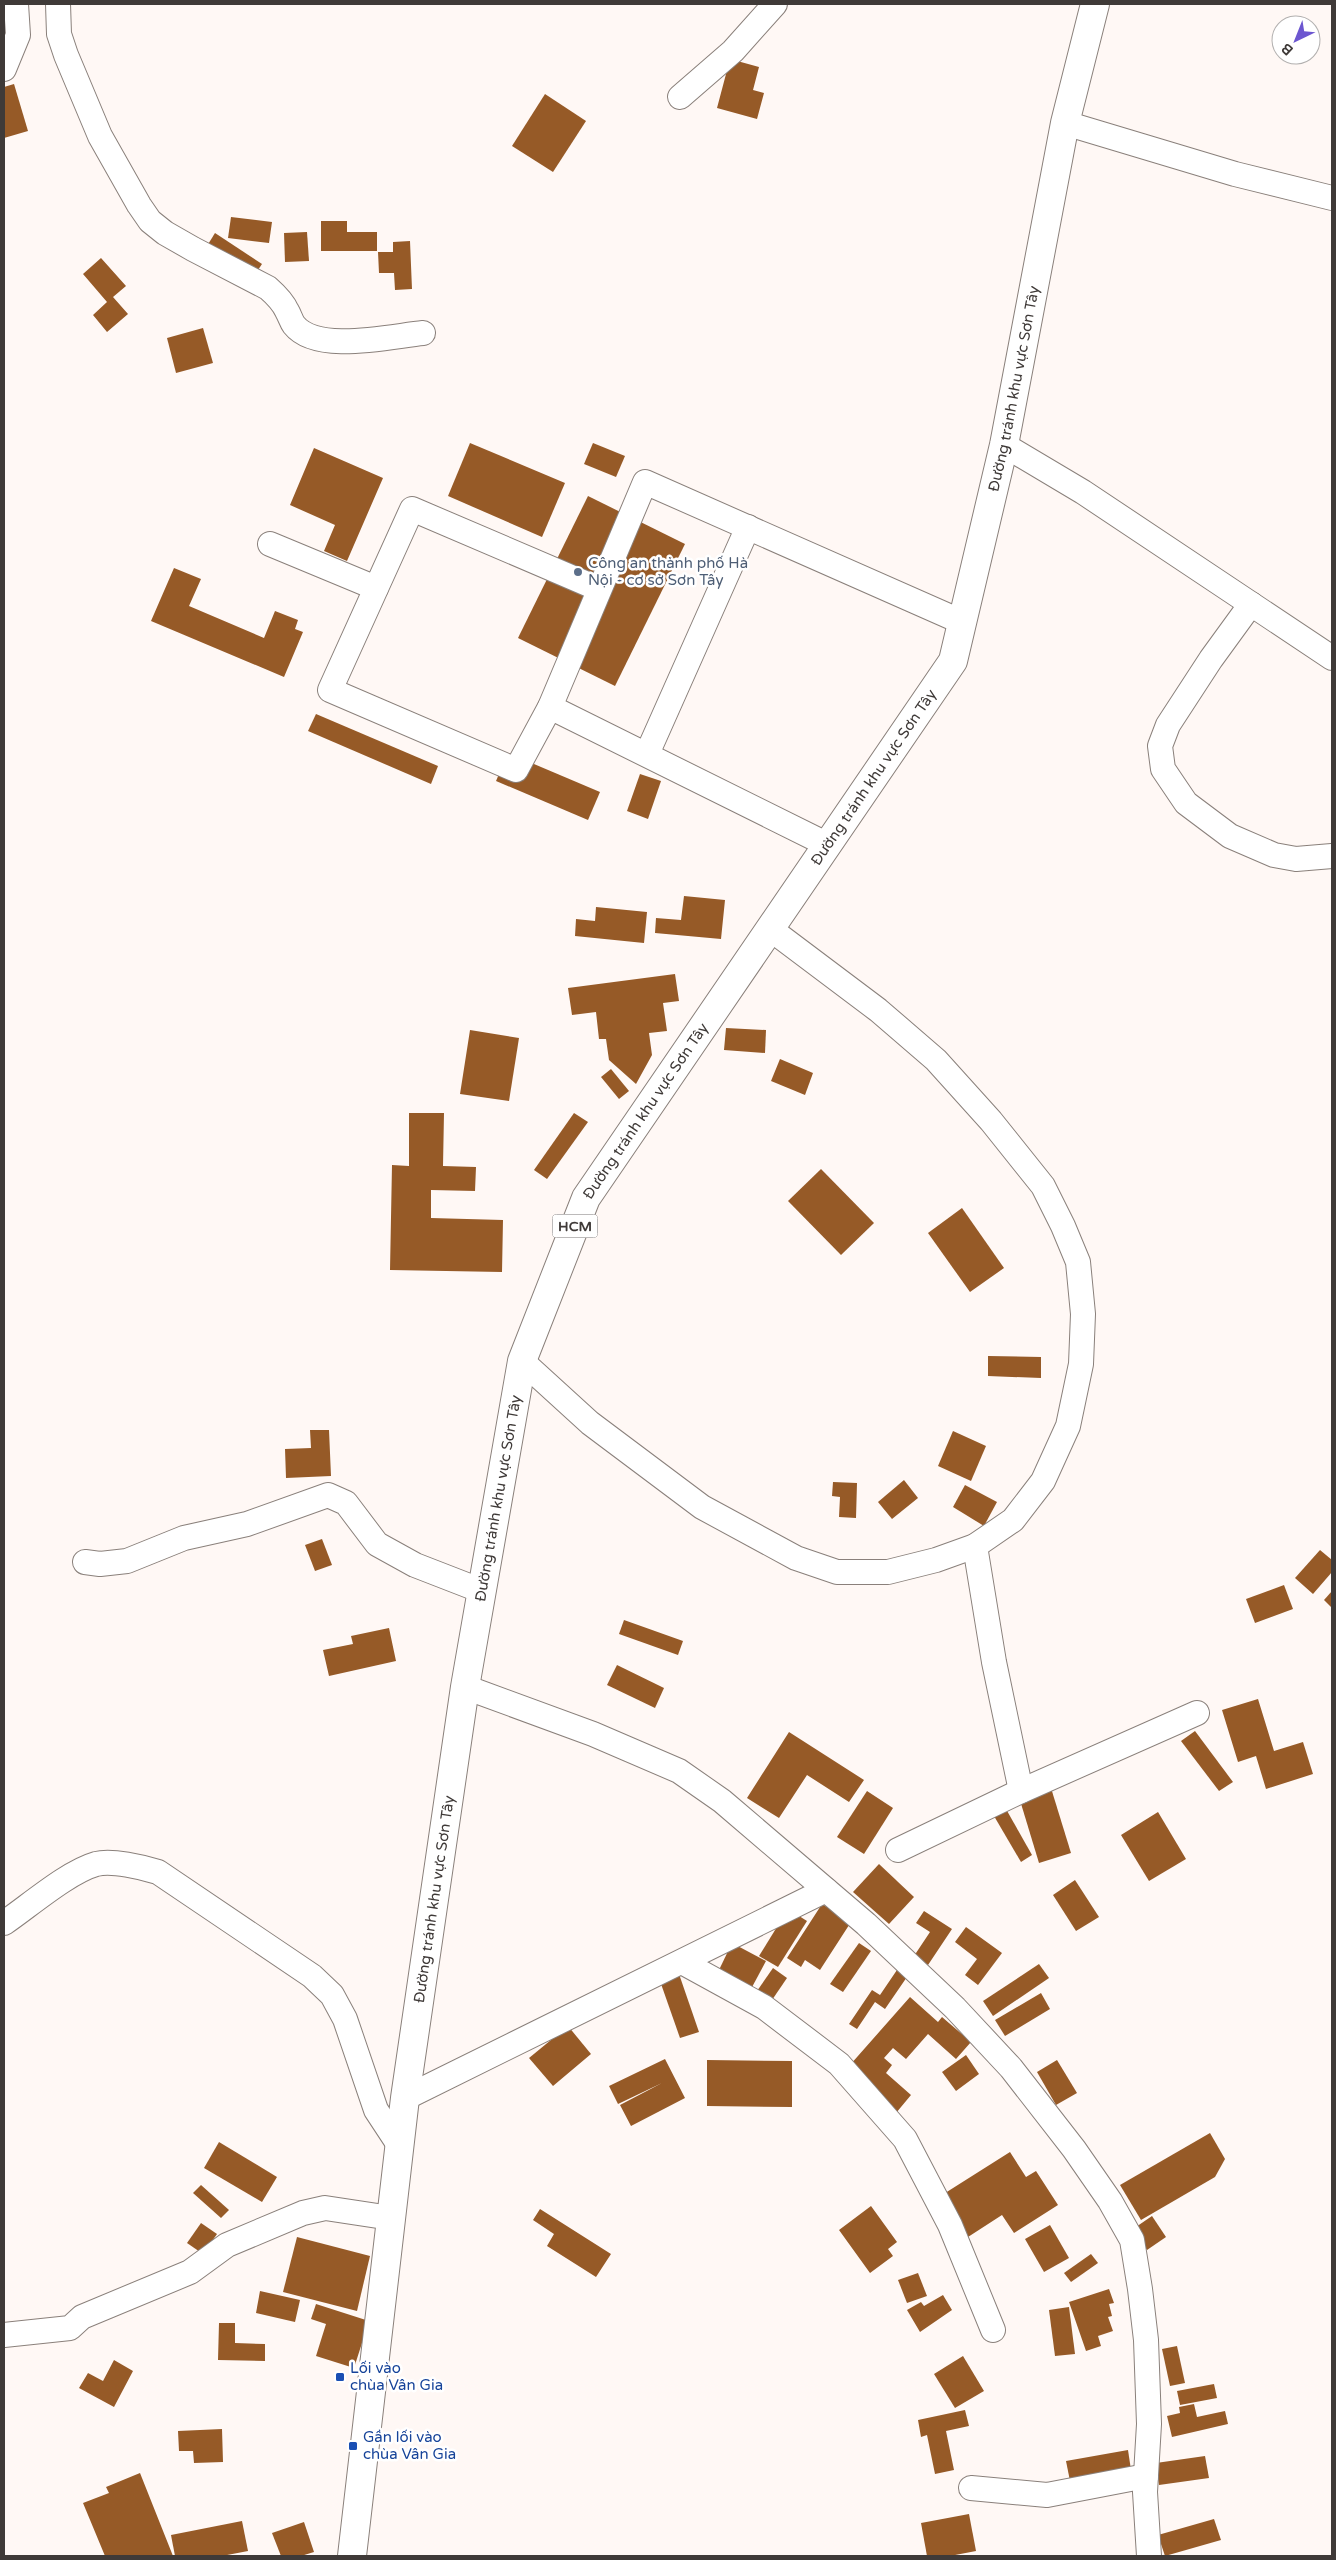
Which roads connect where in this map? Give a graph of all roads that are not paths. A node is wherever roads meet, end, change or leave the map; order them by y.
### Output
1 (16, 4) edge
2 (58, 4) edge
3 (775, 4) edge
4 (1095, 4) edge
5 (4, 69) edge
6 (680, 97) dead end
7 (1065, 123) junction
8 (1332, 198) edge
9 (423, 333) dead end
10 (1004, 444) junction
11 (748, 527) junction
12 (270, 544) dead end
13 (376, 588) junction
14 (600, 589) junction
15 (1251, 604) junction
16 (962, 622) junction
17 (1332, 658) edge
18 (550, 707) junction
19 (647, 754) junction
20 (826, 844) junction
21 (1332, 856) edge
22 (769, 928) junction
23 (522, 1361) junction
24 (975, 1546) junction
25 (85, 1562) dead end
26 (482, 1591) junction
27 (465, 1687) junction
28 (1197, 1713) dead end
29 (1021, 1791) junction
30 (898, 1850) dead end
31 (826, 1890) junction
32 (4, 1923) edge
33 (682, 1962) junction
34 (404, 2098) junction
35 (399, 2145) junction
36 (391, 2218) junction
37 (993, 2330) dead end
38 (4, 2334) edge
39 (1146, 2476) junction
40 (971, 2488) dead end
41 (352, 2556) edge
42 (1149, 2556) edge

1 - 5 street
2 - 9 street
3 - 6 street
4 - 7 highway, Đường tránh khu vực Sơn Tây / HCM
7 - 8 street
7 - 10 highway, Đường tránh khu vực Sơn Tây / HCM
10 - 15 street
10 - 16 highway, Đường tránh khu vực Sơn Tây / HCM
11 - 14 street
11 - 16 street
11 - 19 street
12 - 13 street
13 - 14 street
13 - 18 street
14 - 18 street
15 - 17 street
15 - 21 street
16 - 20 highway, Đường tránh khu vực Sơn Tây / HCM
18 - 19 street
19 - 20 street
20 - 22 highway, Đường tránh khu vực Sơn Tây / HCM
22 - 23 highway, Đường tránh khu vực Sơn Tây / HCM
22 - 24 street
23 - 24 street
23 - 26 highway, Đường tránh khu vực Sơn Tây / HCM
24 - 29 street
25 - 26 street
26 - 27 highway, Đường tránh khu vực Sơn Tây / HCM
27 - 31 street
27 - 34 highway, Đường tránh khu vực Sơn Tây / HCM
28 - 29 street
29 - 30 street
31 - 33 street
31 - 39 street
32 - 35 street
33 - 34 street
33 - 37 street
34 - 35 highway, Đường tránh khu vực Sơn Tây / HCM
35 - 36 highway, Đường tránh khu vực Sơn Tây / HCM
36 - 38 street
36 - 41 highway, Đường tránh khu vực Sơn Tây / HCM
39 - 40 street
39 - 42 street

